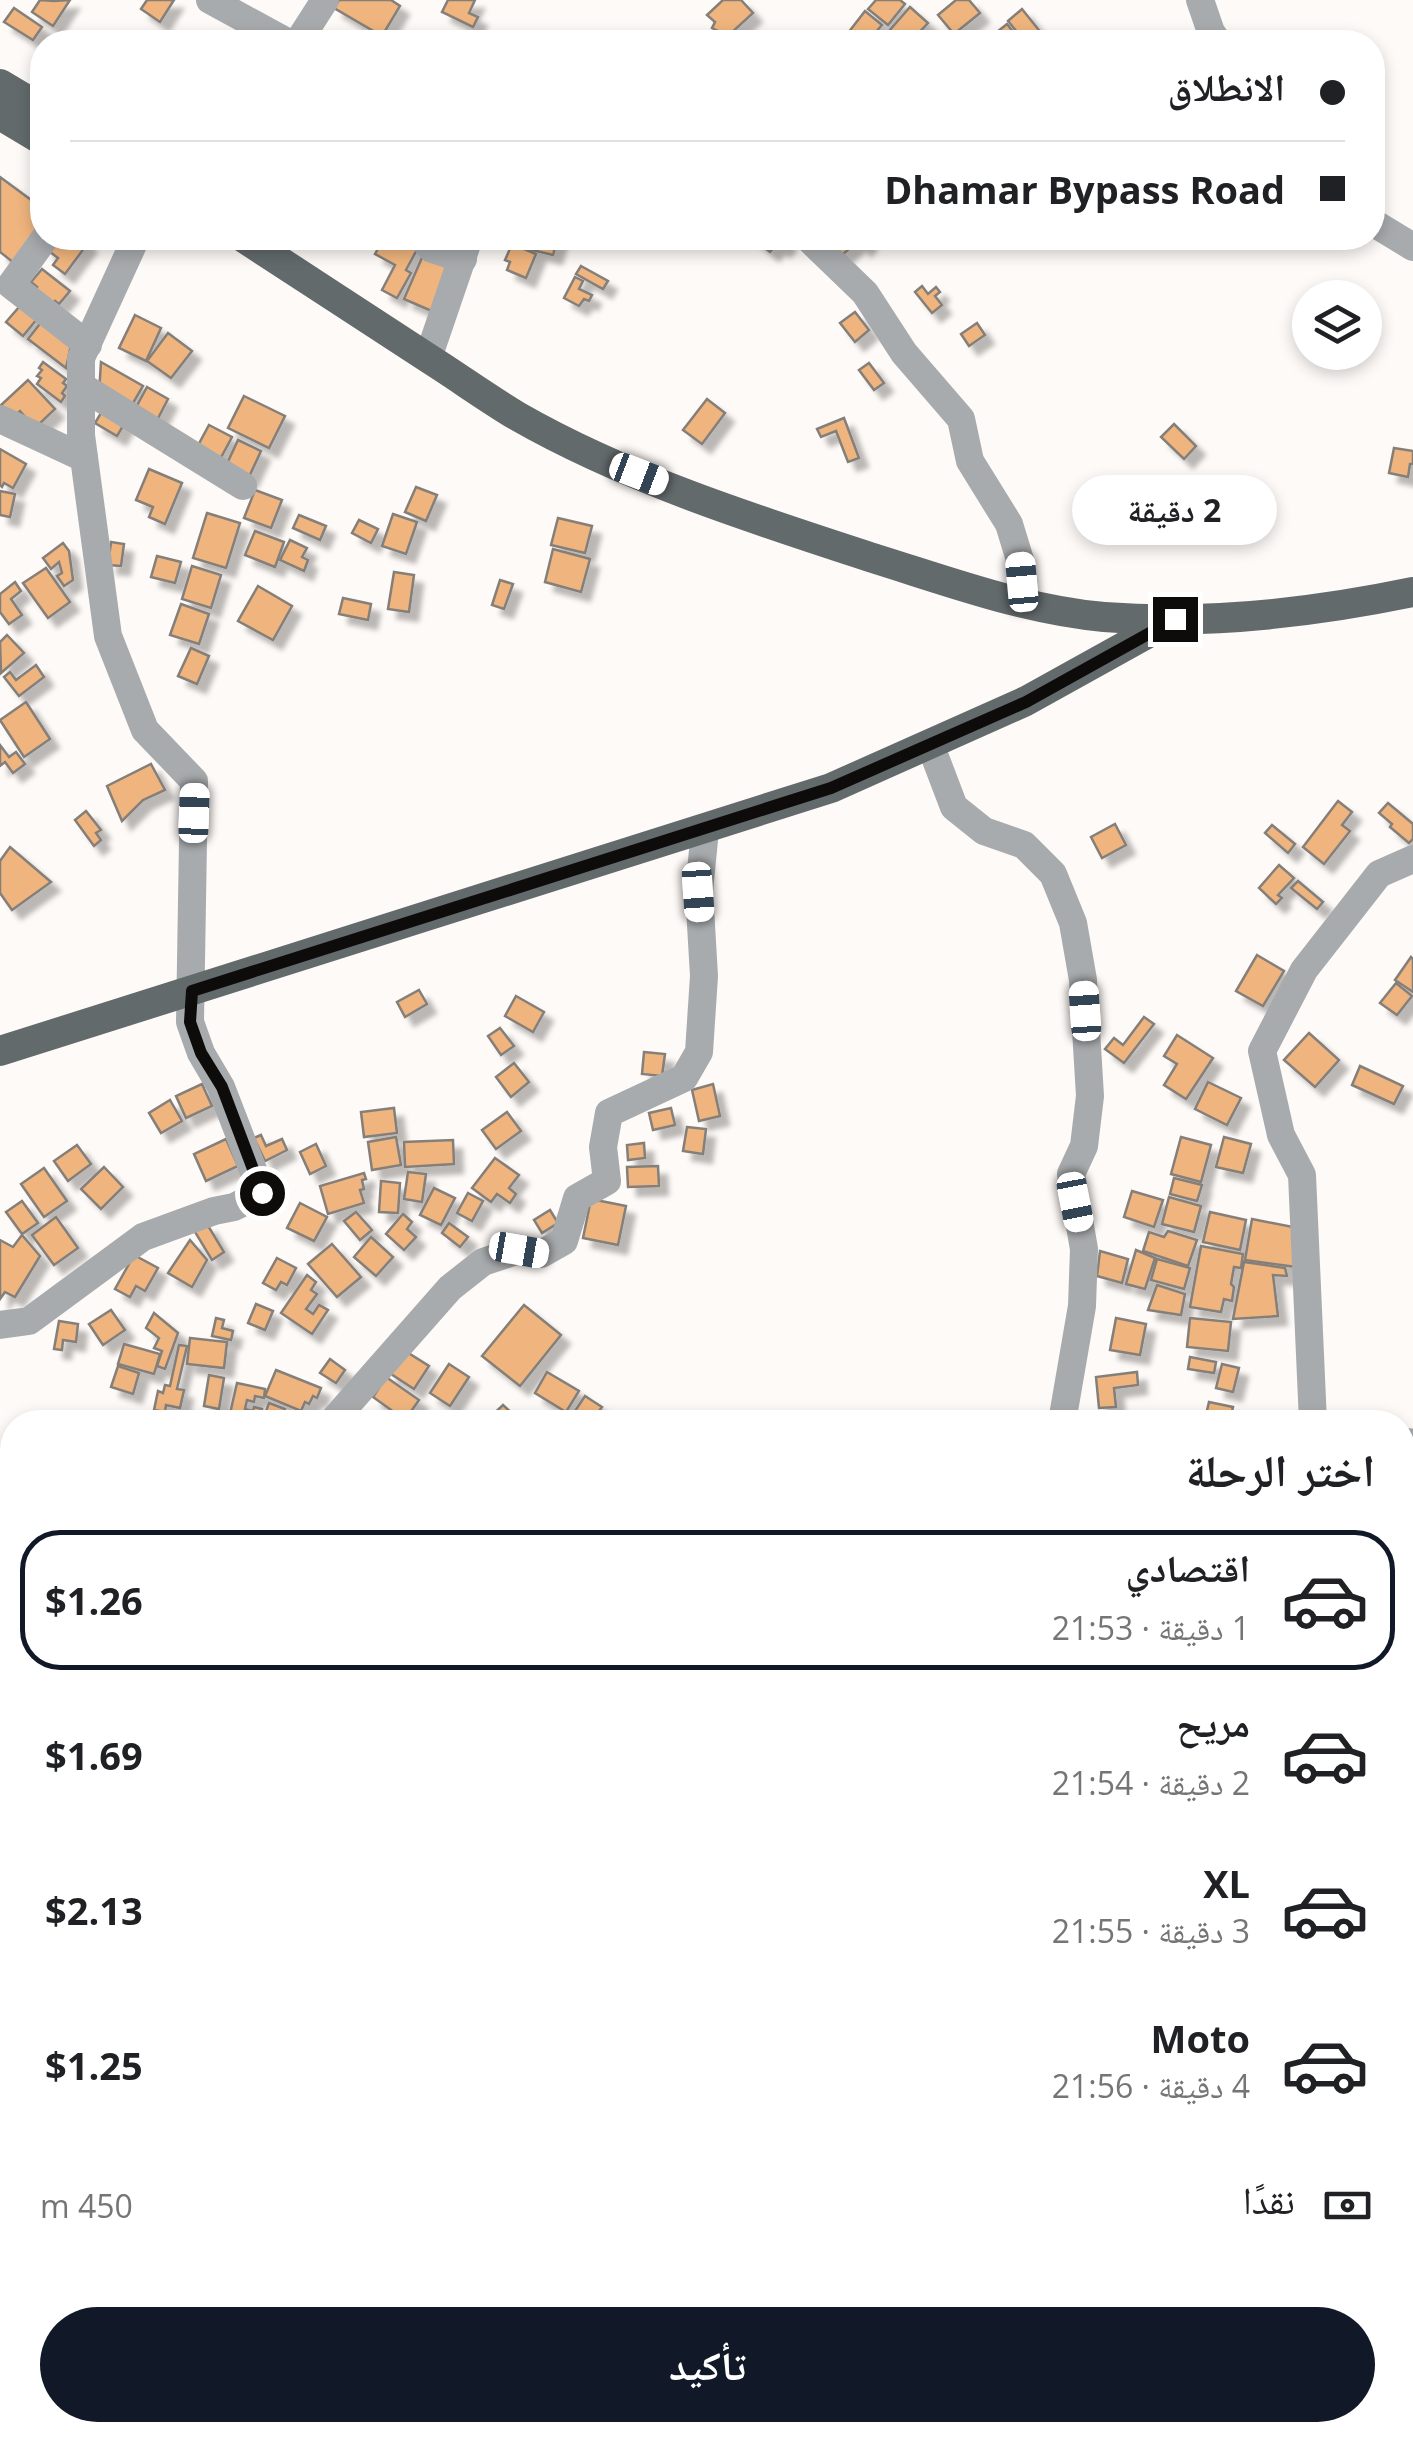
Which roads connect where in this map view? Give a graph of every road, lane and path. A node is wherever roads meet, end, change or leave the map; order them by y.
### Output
1 (210, 0) edge
2 (324, 0) edge
3 (1200, 0) edge
4 (265, 30) edge
5 (305, 30) edge
6 (1210, 30) edge
7 (0, 84) edge
8 (30, 103) edge
9 (0, 114) edge
10 (30, 133) edge
11 (1385, 230) edge
12 (1413, 247) edge
13 (36, 250) edge
14 (131, 250) edge
15 (262, 250) edge
16 (465, 250) edge
17 (820, 250) edge
18 (88, 344) junction
19 (428, 358) junction
20 (81, 386) junction
21 (0, 418) edge
22 (84, 458) junction
23 (242, 486) dead end
24 (1413, 592) edge
25 (1023, 603) junction
26 (1175, 619) junction
27 (930, 744) junction
28 (705, 830) junction
29 (1413, 859) edge
30 (192, 991) junction
31 (0, 1052) edge
32 (0, 1325) edge
33 (343, 1410) edge
34 (1066, 1410) edge
35 (1312, 1410) edge

1 - 4 street
2 - 5 street
3 - 6 street
7 - 8 main road
9 - 10 main road
11 - 12 street
13 - 18 street
14 - 18 street
15 - 19 main road
16 - 19 street
17 - 25 street
18 - 20 street
19 - 25 main road
20 - 22 street
20 - 23 street
21 - 22 street
22 - 30 street
24 - 26 main road
25 - 26 main road
26 - 27 main road
27 - 28 main road
27 - 34 street
28 - 30 main road
28 - 33 street
29 - 35 street
30 - 31 main road
30 - 32 street

